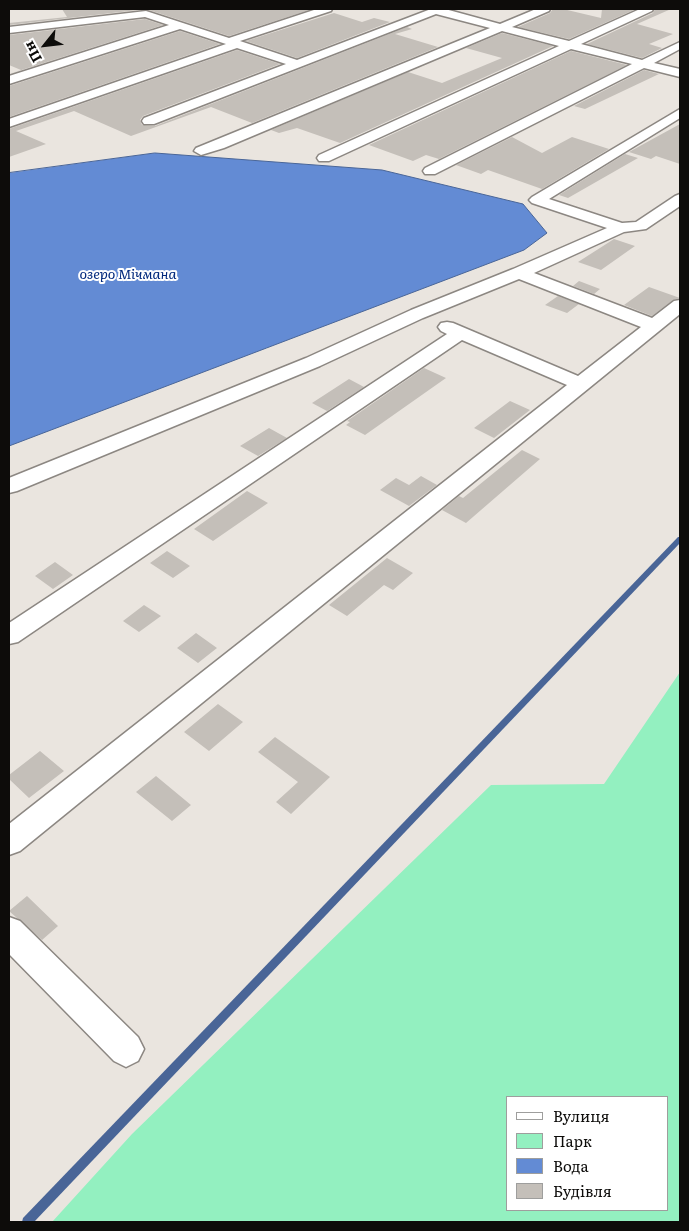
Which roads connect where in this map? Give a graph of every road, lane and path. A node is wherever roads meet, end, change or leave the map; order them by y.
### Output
1 (327, 9) edge
2 (545, 9) edge
3 (648, 9) edge
4 (438, 10) edge
5 (79, 22) junction
6 (180, 25) junction
7 (501, 27) junction
8 (9, 30) edge
9 (26, 40) dead end
10 (233, 43) junction
11 (568, 44) junction
12 (680, 45) edge
13 (298, 64) junction
14 (645, 64) junction
15 (680, 73) edge
16 (9, 80) edge
17 (680, 113) edge
18 (149, 121) dead end
19 (9, 123) edge
20 (201, 151) dead end
21 (324, 158) dead end
22 (430, 171) dead end
23 (680, 199) edge
24 (621, 228) junction
25 (520, 273) junction
26 (680, 305) edge
27 (417, 314) junction
28 (656, 326) junction
29 (460, 333) junction
30 (582, 385) junction
31 (9, 486) edge
32 (9, 635) edge
33 (9, 842) edge
34 (9, 932) edge
35 (126, 1049) dead end

1 - 10 street
2 - 7 street
3 - 11 street
4 - 7 street
4 - 13 street
5 - 6 street
5 - 8 street
5 - 9 street
6 - 10 street
6 - 16 street
7 - 11 street
7 - 20 street
10 - 13 street
10 - 19 street
11 - 14 street
11 - 21 street
12 - 14 street
13 - 18 street
14 - 15 street
14 - 22 street
17 - 24 street
23 - 24 street
24 - 25 street
25 - 27 street
25 - 28 street
26 - 28 street
27 - 29 street
27 - 31 street
28 - 30 street
29 - 30 street
29 - 32 street
30 - 33 street
34 - 35 street

